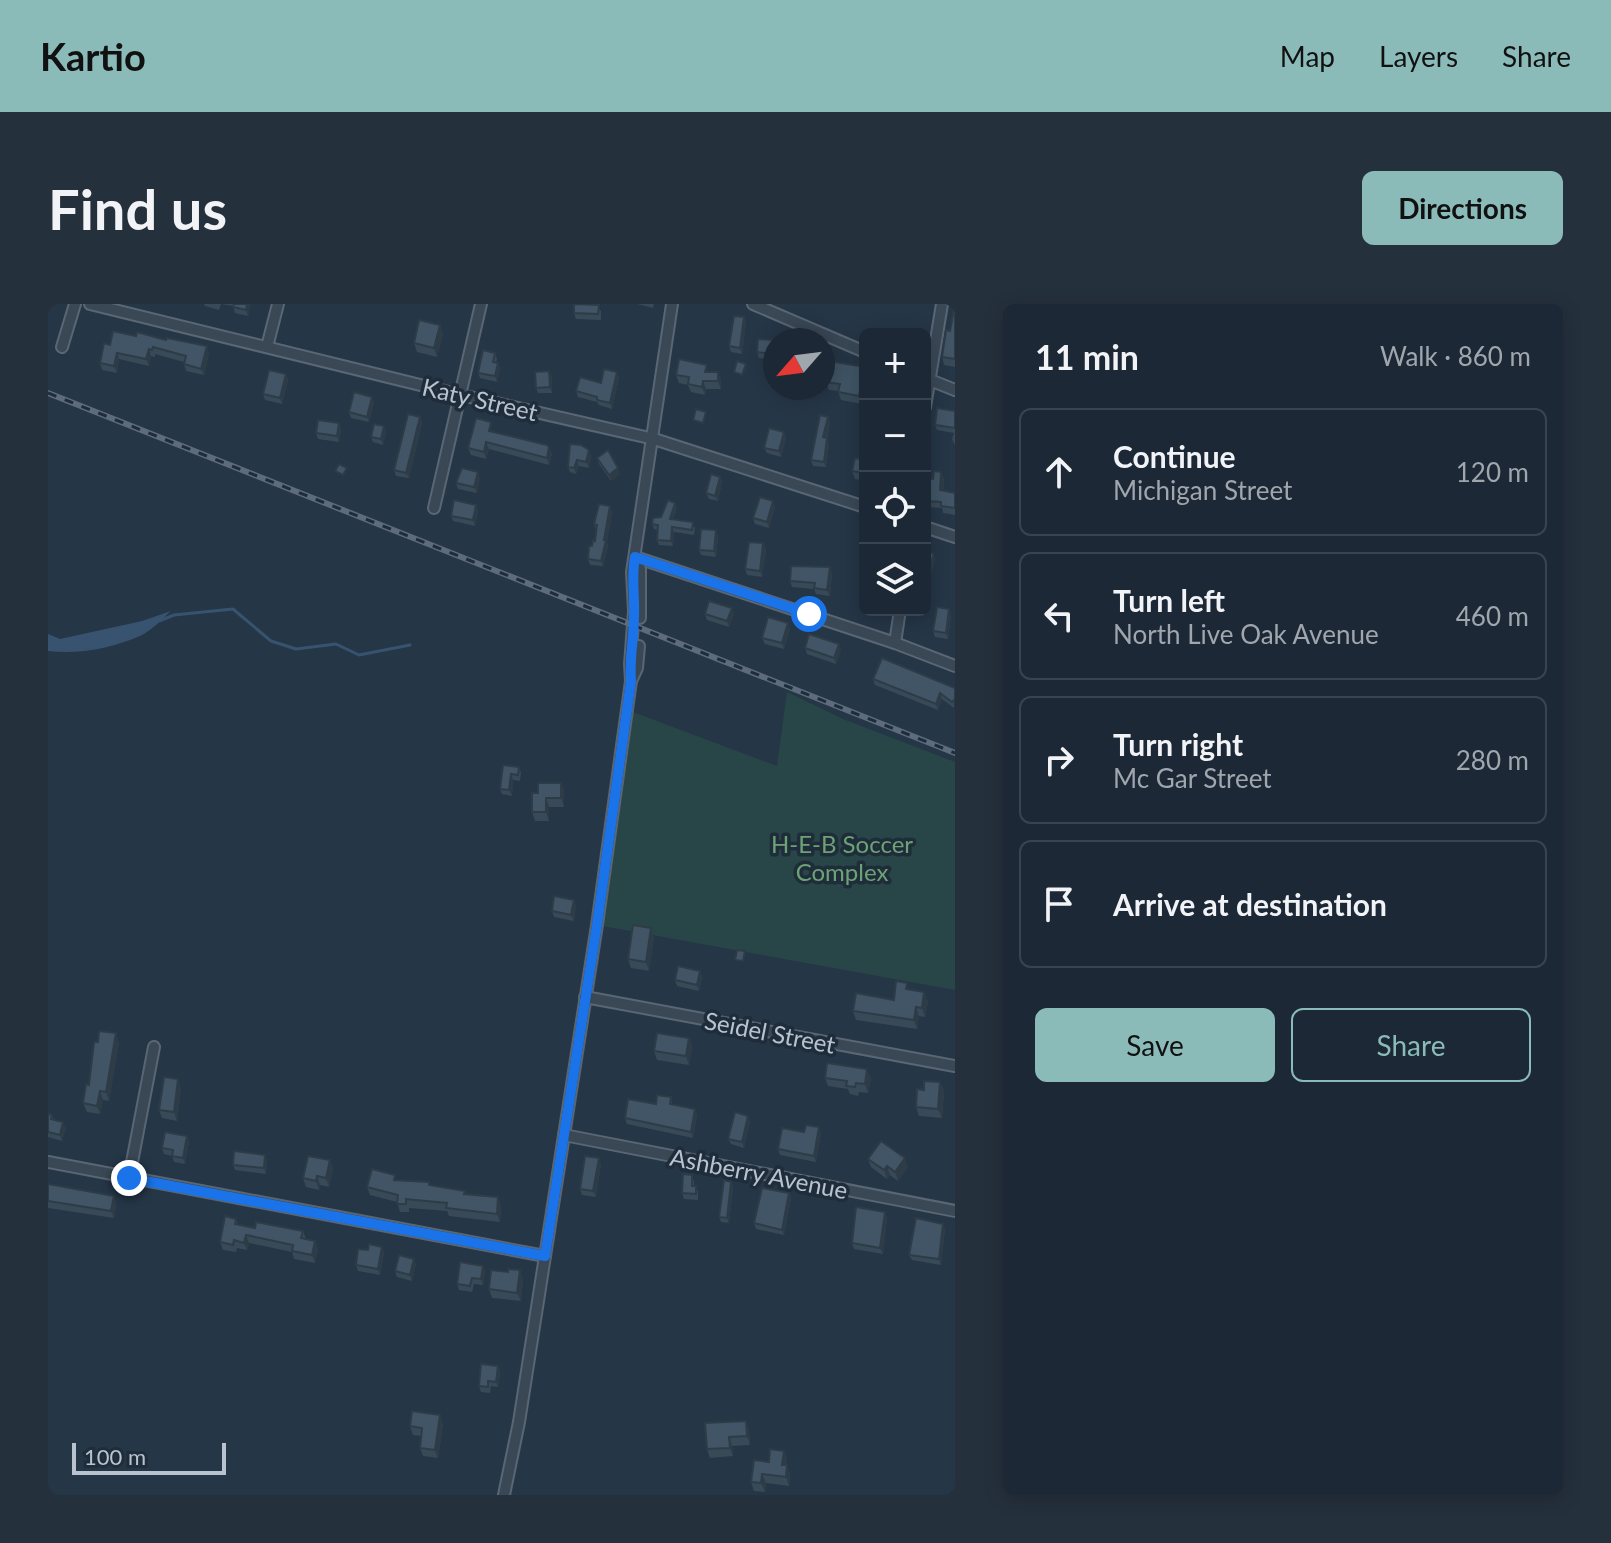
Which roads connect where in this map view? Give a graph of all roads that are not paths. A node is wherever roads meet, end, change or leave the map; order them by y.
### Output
1 (75, 304) edge
2 (90, 304) edge
3 (278, 304) edge
4 (481, 304) edge
5 (672, 304) edge
6 (753, 304) edge
7 (942, 304) edge
8 (62, 347) dead end
9 (267, 347) junction
10 (859, 349) edge
11 (931, 355) edge
12 (931, 380) edge
13 (955, 390) edge
14 (461, 395) junction
15 (654, 439) junction
16 (859, 505) edge
17 (434, 508) dead end
18 (931, 529) edge
19 (955, 537) edge
20 (635, 557) junction
21 (899, 616) edge
22 (895, 643) junction
23 (955, 666) edge
24 (585, 997) junction
25 (154, 1047) dead end
26 (955, 1066) edge
27 (564, 1135) junction
28 (48, 1162) edge
29 (129, 1178) junction
30 (955, 1211) edge
31 (545, 1256) junction
32 (504, 1495) edge

1 - 8 street
2 - 9 street, Katy Street
3 - 9 street
4 - 14 street
5 - 15 street
6 - 10 street
7 - 11 street
9 - 14 street, Katy Street
12 - 13 street
14 - 15 street, Katy Street
14 - 17 street
15 - 16 street, Katy Street
15 - 20 street
18 - 19 street
20 - 22 street
20 - 24 street
21 - 22 street
22 - 23 street
24 - 26 street, Seidel Street
24 - 27 street
25 - 29 street
27 - 30 street, Ashberry Avenue
27 - 31 street
28 - 29 street
29 - 31 street
31 - 32 street

